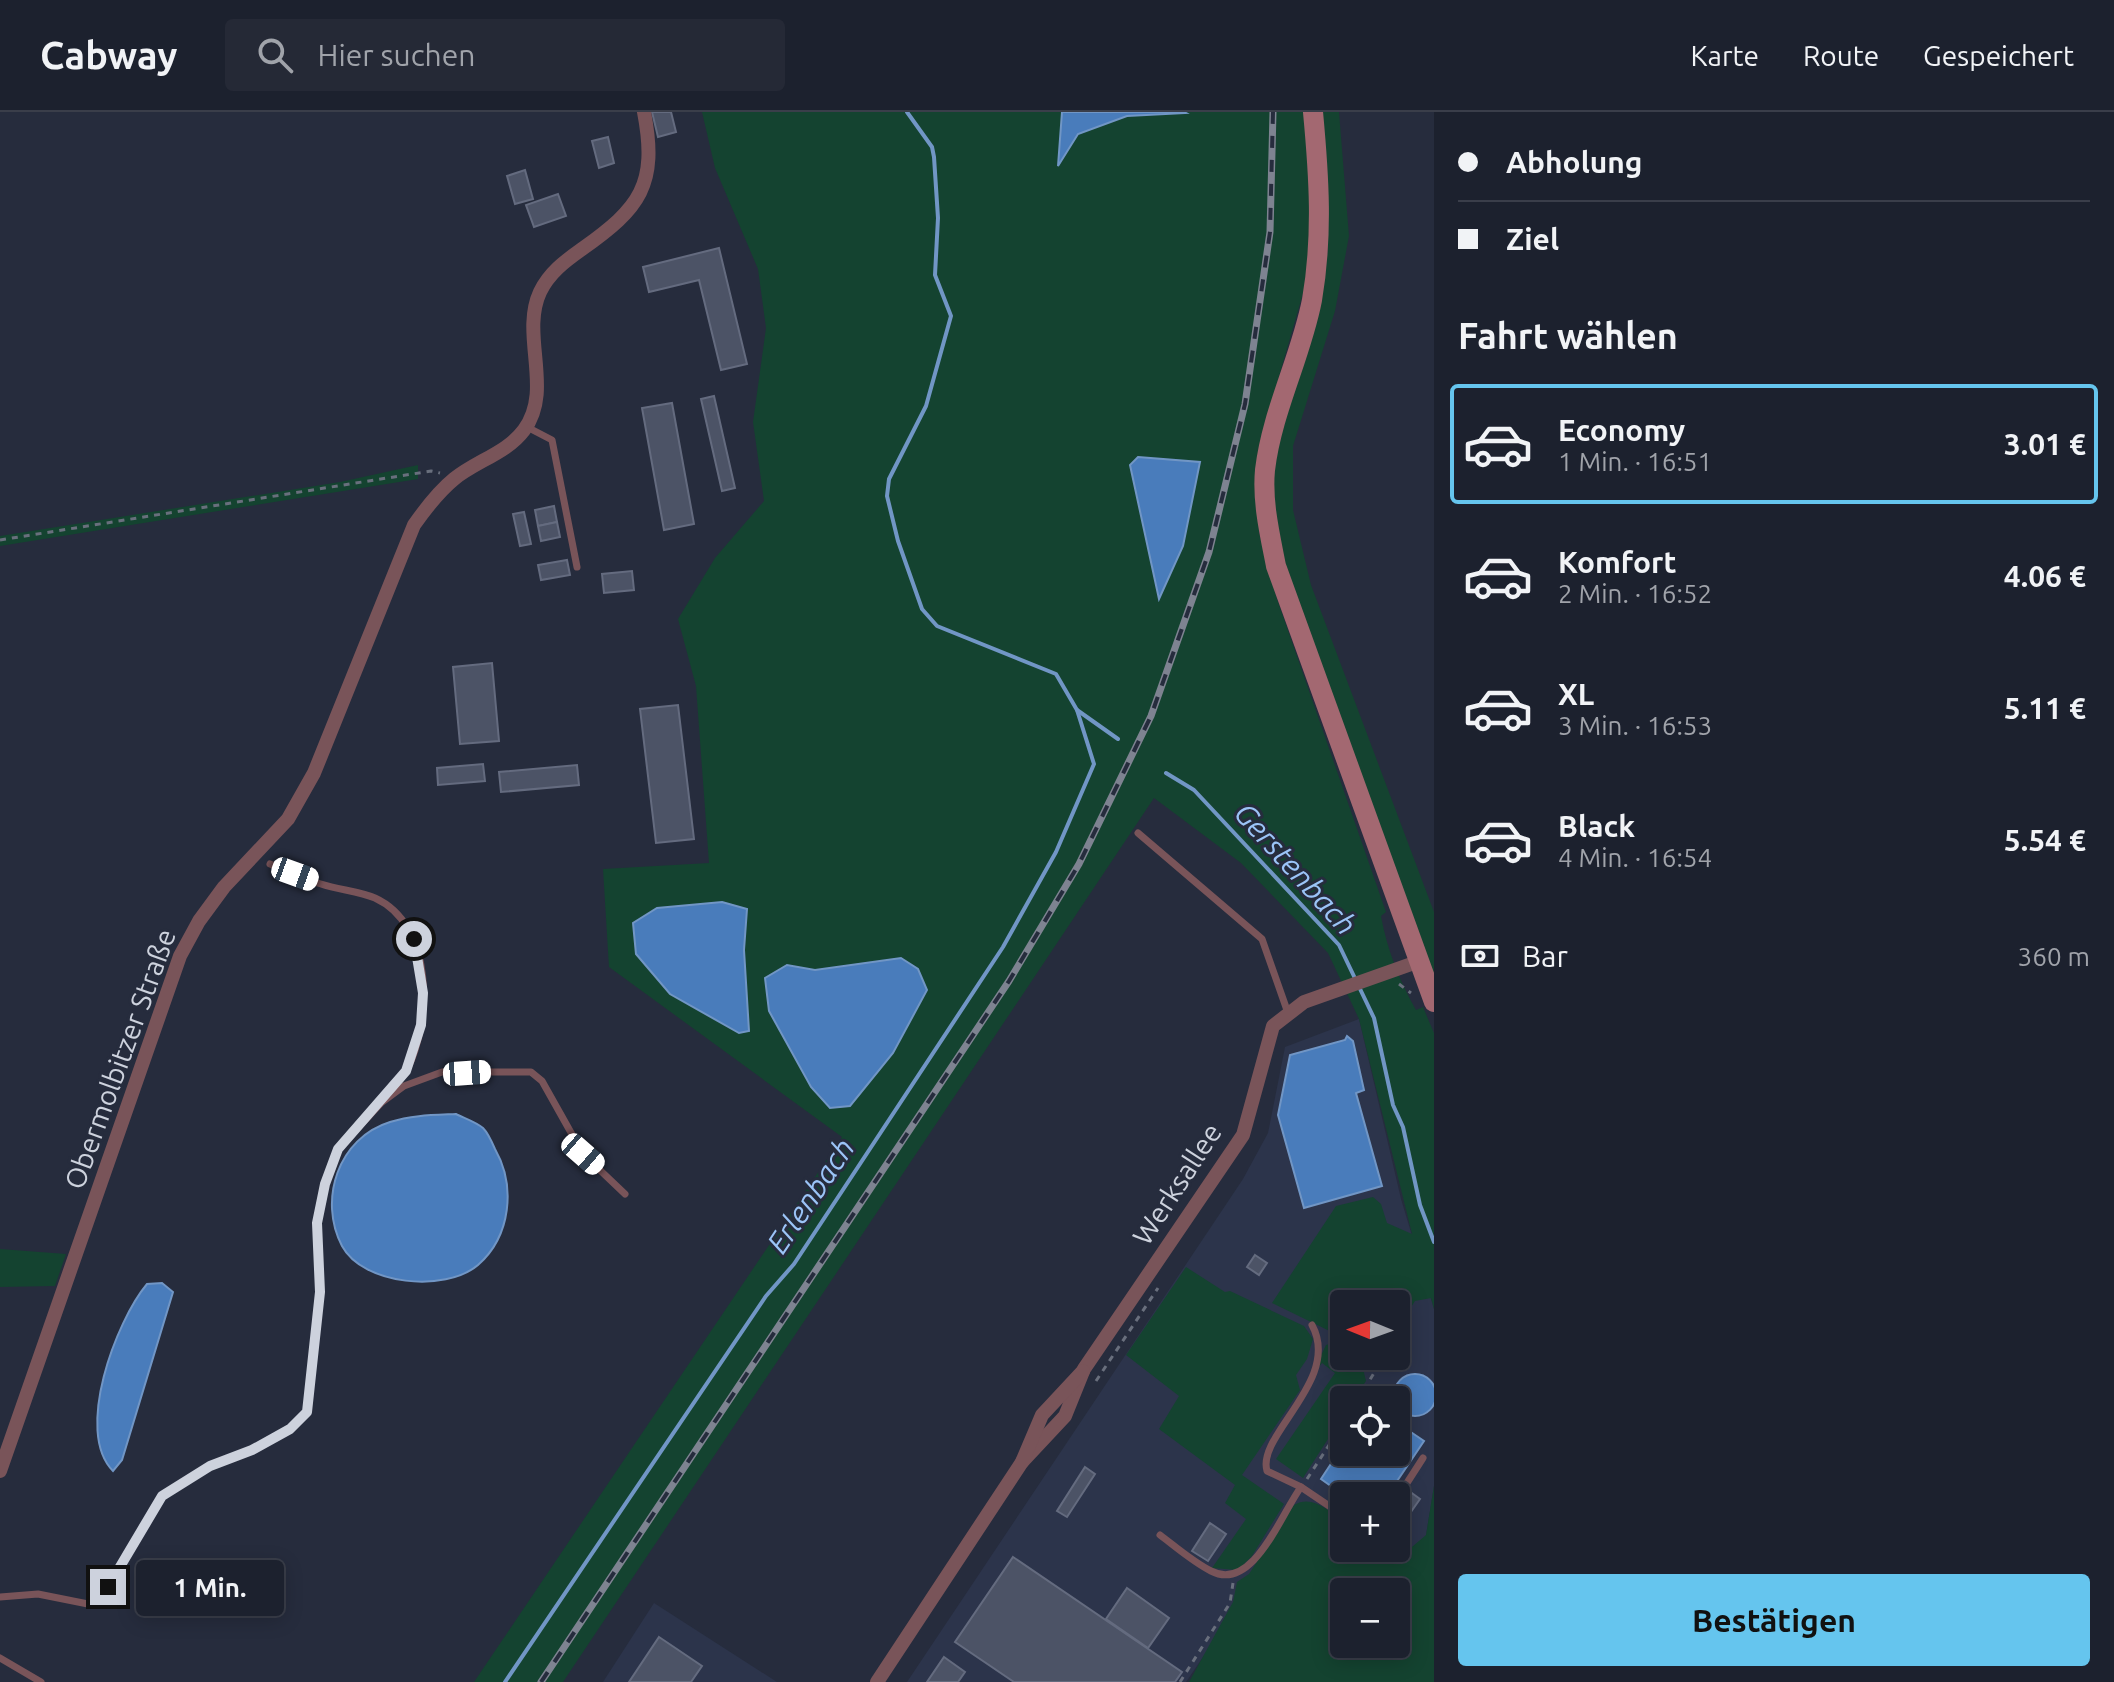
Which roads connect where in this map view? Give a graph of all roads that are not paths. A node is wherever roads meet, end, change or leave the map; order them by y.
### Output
1 (644, 112) edge
2 (1313, 112) edge
3 (527, 427) junction
4 (577, 567) dead end
5 (1138, 833) dead end
6 (270, 864) dead end
7 (1417, 962) junction
8 (1433, 1000) edge
9 (1288, 1013) junction
10 (381, 1103) junction
11 (625, 1194) dead end
12 (1312, 1325) dead end
13 (1423, 1458) dead end
14 (0, 1471) edge
15 (1408, 1482) edge
16 (1301, 1487) junction
17 (1330, 1507) edge
18 (1160, 1535) dead end
19 (0, 1597) edge
20 (0, 1658) edge
21 (41, 1682) edge
22 (877, 1682) edge

1 - 3 street
2 - 7 street
3 - 4 lane
3 - 14 street, Obermolbitzer Straße
5 - 9 lane
6 - 10 lane
7 - 8 street
7 - 9 street, Werksallee
9 - 22 street, Werksallee
10 - 11 lane
10 - 19 lane
12 - 16 lane
13 - 15 lane
16 - 17 lane
16 - 18 lane
20 - 21 lane

